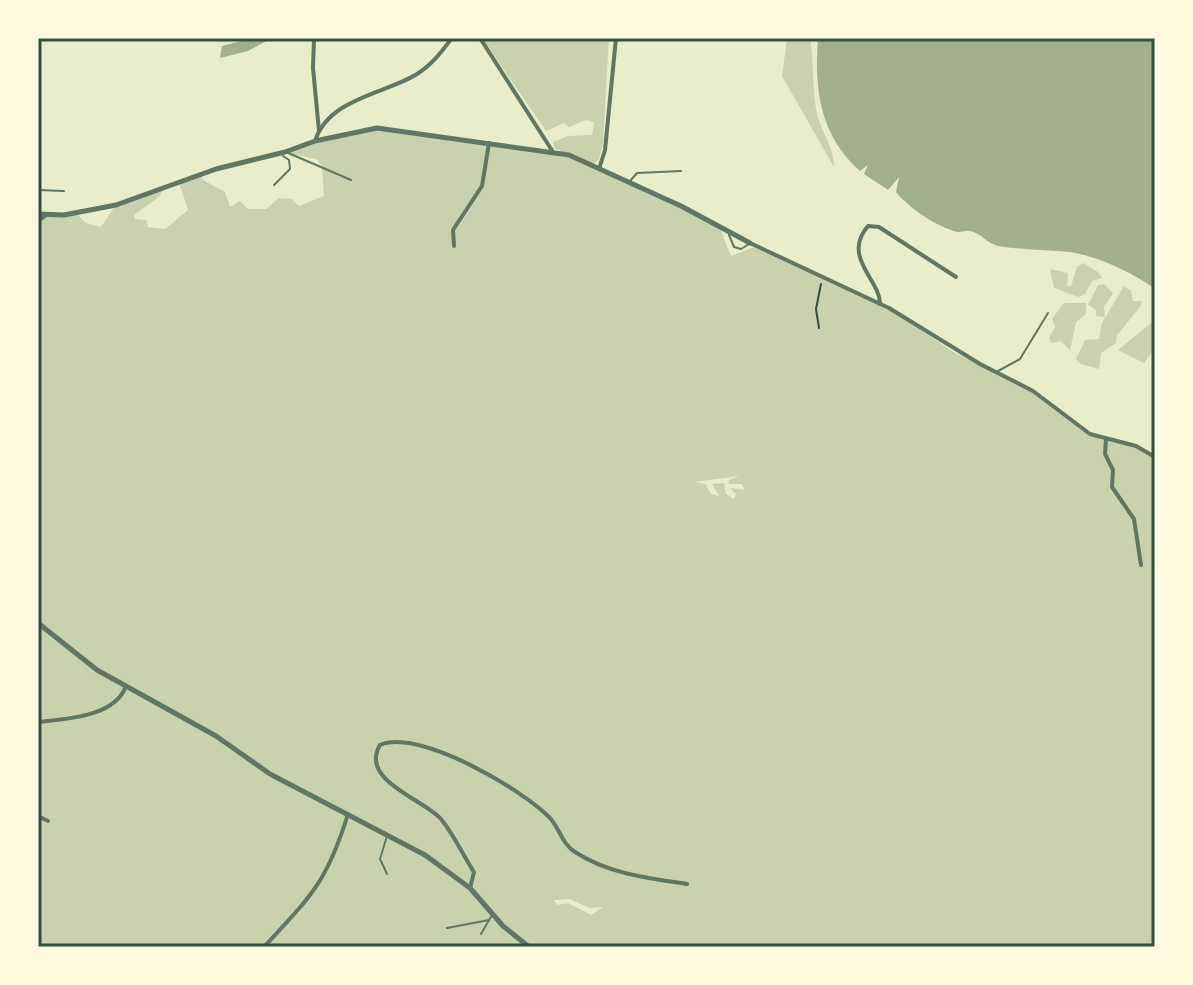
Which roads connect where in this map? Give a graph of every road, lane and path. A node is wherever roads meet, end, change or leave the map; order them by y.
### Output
1 (314, 38) edge
2 (452, 38) edge
3 (480, 38) edge
4 (616, 38) edge
5 (319, 131) junction
6 (315, 141) junction
7 (489, 143) junction
8 (285, 152) junction
9 (553, 152) junction
10 (278, 154) junction
11 (599, 169) junction
12 (681, 171) dead end
13 (351, 180) dead end
14 (629, 182) junction
15 (274, 185) dead end
16 (38, 190) edge
17 (64, 191) dead end
18 (38, 214) edge
19 (45, 216) junction
20 (38, 221) edge
21 (728, 231) junction
22 (750, 243) junction
23 (454, 246) dead end
24 (956, 277) dead end
25 (823, 279) junction
26 (880, 304) junction
27 (1048, 313) dead end
28 (819, 328) dead end
29 (997, 372) junction
30 (1106, 439) junction
31 (1155, 457) edge
32 (1141, 565) dead end
33 (38, 623) edge
34 (126, 686) junction
35 (38, 722) edge
36 (348, 814) junction
37 (38, 816) edge
38 (48, 821) dead end
39 (388, 835) junction
40 (387, 874) dead end
41 (687, 884) dead end
42 (470, 888) junction
43 (491, 917) junction
44 (447, 928) dead end
45 (481, 934) dead end
46 (264, 947) edge
47 (529, 947) edge

1 - 5 street
2 - 5 street
3 - 9 street
4 - 11 street
5 - 6 street
6 - 7 street
6 - 8 street
7 - 9 street
7 - 23 street
8 - 10 street
8 - 13 lane
9 - 11 street
10 - 15 lane
10 - 19 street
11 - 14 street
12 - 14 lane
14 - 21 street
16 - 17 lane
18 - 19 street
19 - 20 street
21 - 22 street
21 - 22 lane
22 - 25 street
24 - 26 street
25 - 26 street
25 - 28 path
26 - 29 street
27 - 29 lane
29 - 30 street
30 - 31 street
30 - 32 street
33 - 34 street
34 - 35 street
34 - 36 street
36 - 39 street
36 - 46 street
37 - 38 street
39 - 40 lane
39 - 42 street
41 - 42 street
42 - 43 street
43 - 44 lane
43 - 45 lane
43 - 47 street

